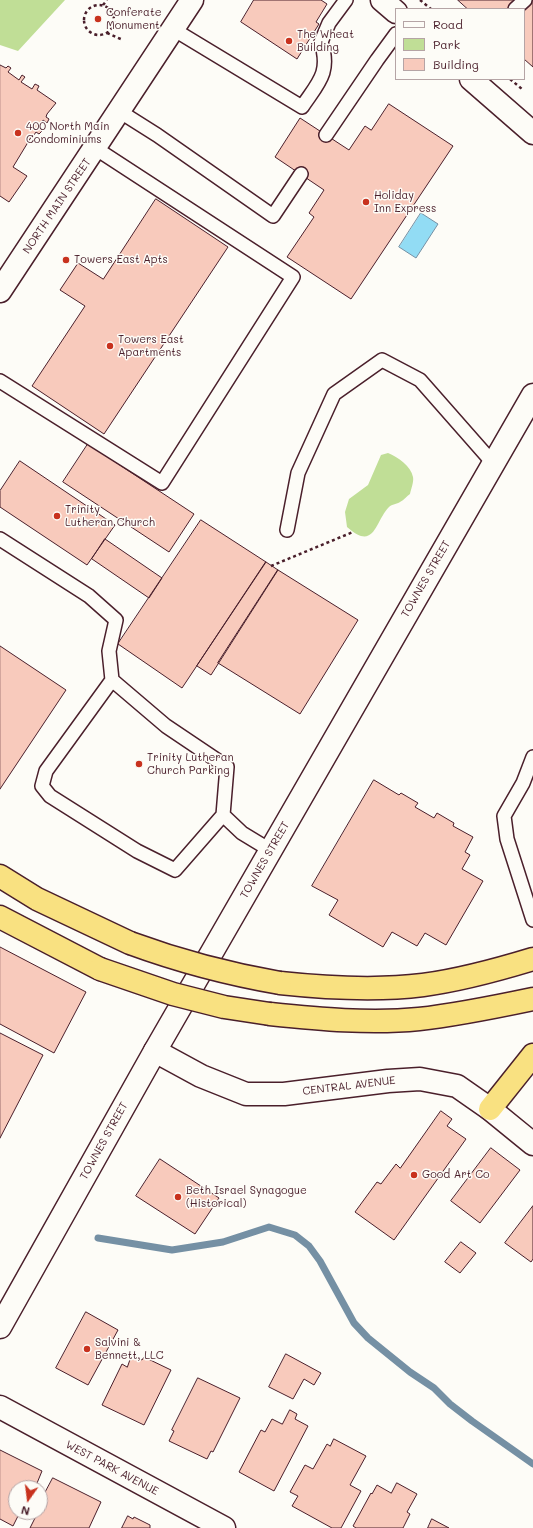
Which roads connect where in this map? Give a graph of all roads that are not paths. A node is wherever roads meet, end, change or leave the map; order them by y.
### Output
1 (192, 0) edge
2 (346, 0) edge
3 (382, 0) edge
4 (525, 0) edge
5 (517, 8) edge
6 (395, 11) edge
7 (173, 29) junction
8 (395, 35) edge
9 (472, 80) edge
10 (119, 111) junction
11 (533, 133) edge
12 (326, 135) dead end
13 (95, 148) junction
14 (301, 174) dead end
15 (0, 291) edge
16 (0, 381) edge
17 (533, 395) edge
18 (493, 463) junction
19 (287, 530) dead end
20 (0, 539) edge
21 (112, 680) junction
22 (533, 757) edge
23 (223, 814) junction
24 (270, 850) junction
25 (0, 876) edge
26 (0, 917) edge
27 (533, 920) edge
28 (533, 959) edge
29 (533, 999) edge
30 (155, 1051) junction
31 (533, 1055) edge
32 (490, 1109) junction
33 (533, 1144) edge
34 (0, 1327) edge
35 (0, 1407) edge
36 (210, 1525) edge

1 - 7 street, NORTH MAIN STREET
2 - 7 lane
3 - 6 street
4 - 5 lane
7 - 10 street, NORTH MAIN STREET
8 - 12 lane
9 - 11 street
10 - 13 street, NORTH MAIN STREET
10 - 14 lane
13 - 15 street, NORTH MAIN STREET
13 - 16 lane
17 - 18 street, TOWNES STREET
18 - 19 lane
18 - 24 street, TOWNES STREET
20 - 21 lane
21 - 23 lane
21 - 23 lane
22 - 27 lane
23 - 24 lane
24 - 30 street, TOWNES STREET
25 - 28 highway, bridge
26 - 29 highway, bridge
30 - 32 street, CENTRAL AVENUE
30 - 34 street, TOWNES STREET
31 - 32 highway
32 - 33 street, CENTRAL AVENUE
35 - 36 street, WEST PARK AVENUE

